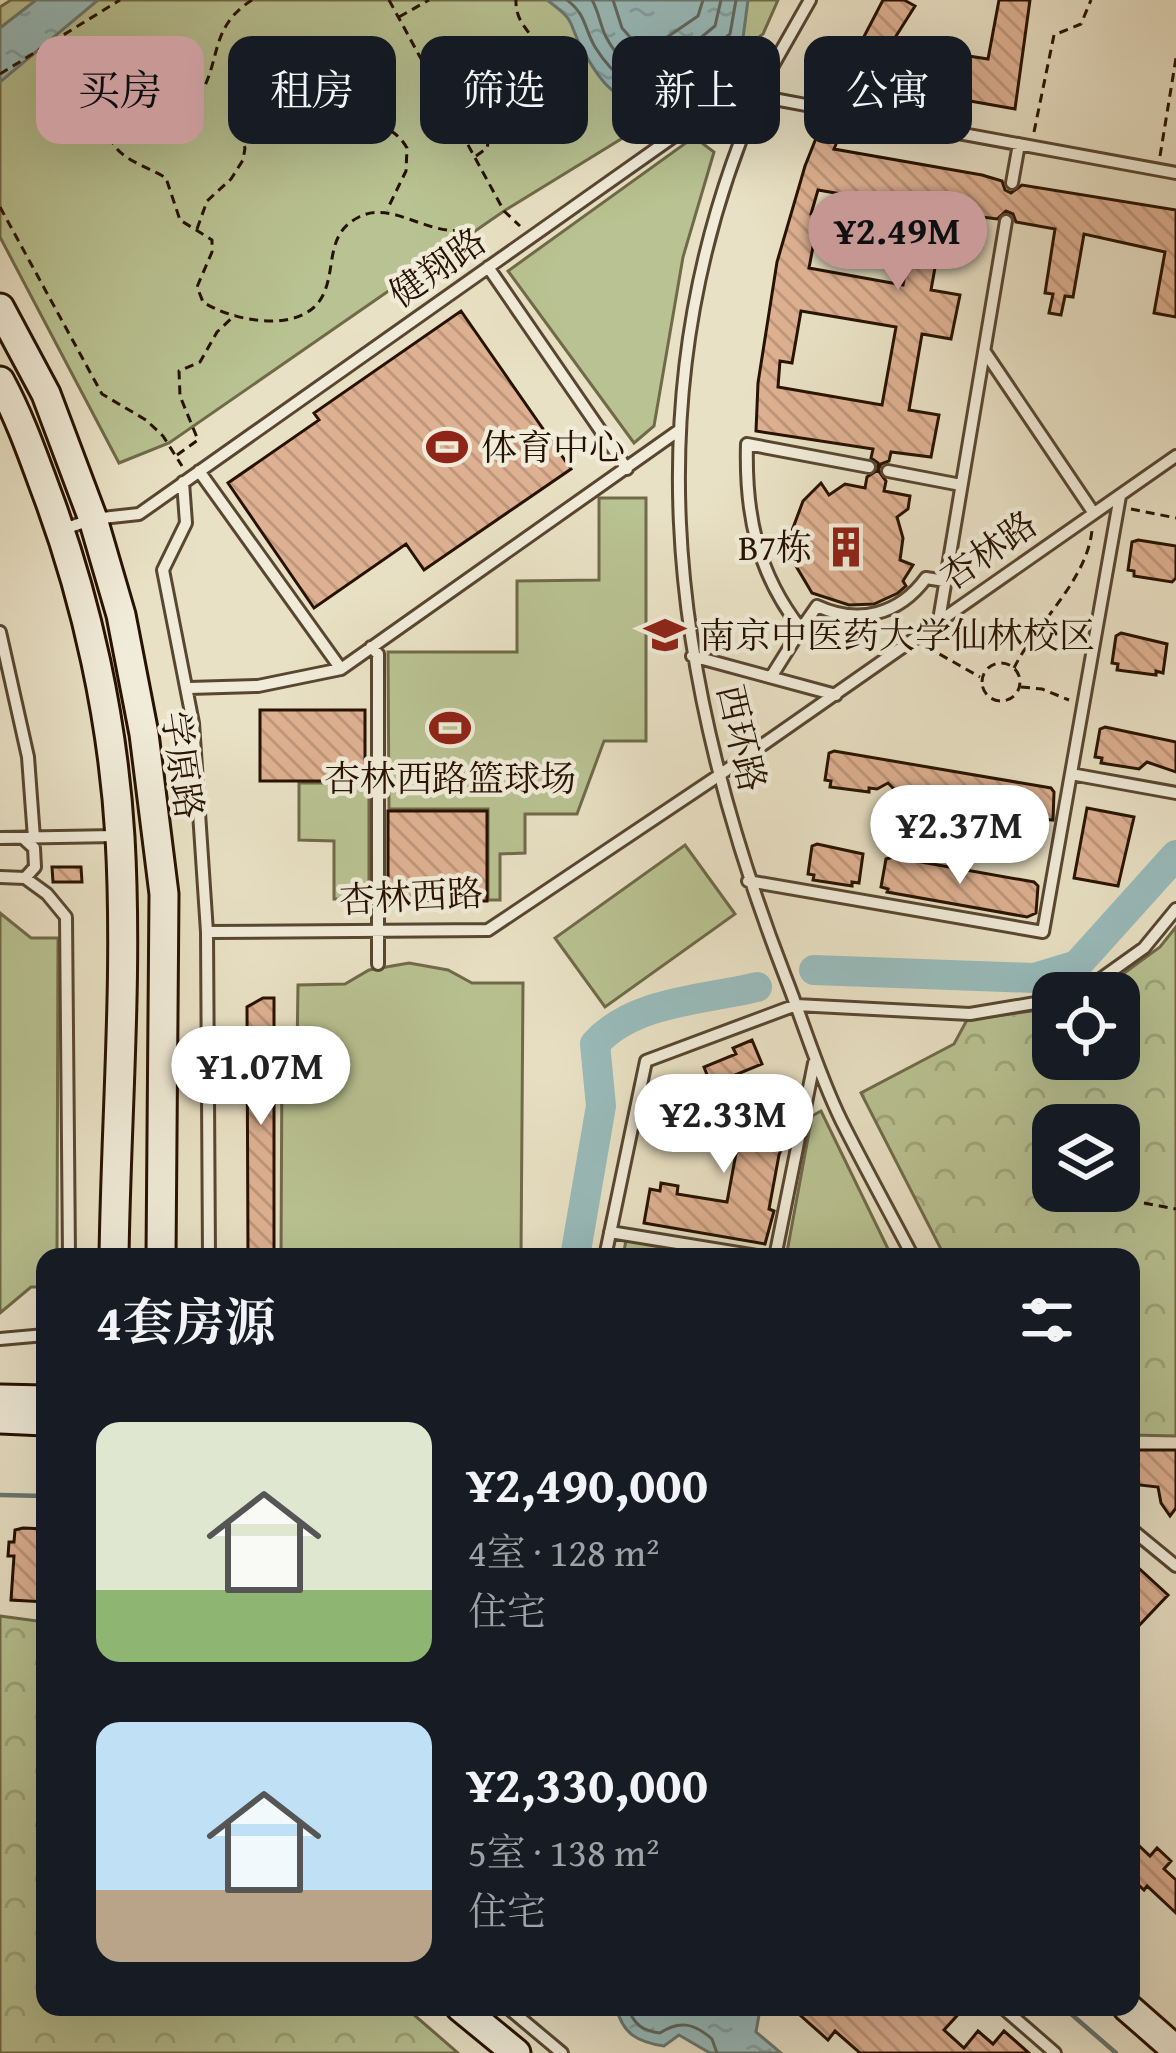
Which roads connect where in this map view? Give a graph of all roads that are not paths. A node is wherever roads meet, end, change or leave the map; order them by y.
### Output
1 (810, 0) edge
2 (780, 53) edge
3 (972, 135) edge
4 (663, 144) edge
5 (741, 144) edge
6 (1025, 145) junction
7 (1176, 172) edge
8 (1012, 183) dead end
9 (1006, 220) dead end
10 (488, 268) junction
11 (0, 308) edge
12 (985, 352) junction
13 (0, 381) edge
14 (678, 430) junction
15 (1176, 456) edge
16 (869, 467) dead end
17 (627, 469) junction
18 (888, 471) dead end
19 (190, 477) junction
20 (962, 485) junction
21 (1119, 501) junction
22 (1094, 512) junction
23 (94, 519) junction
24 (60, 530) junction
25 (945, 581) junction
26 (938, 621) junction
27 (801, 629) junction
28 (0, 632) edge
29 (371, 647) junction
30 (692, 656) junction
31 (341, 668) junction
32 (771, 677) junction
33 (189, 688) junction
34 (836, 695) junction
35 (1071, 774) junction
36 (718, 776) junction
37 (1176, 794) edge
38 (120, 836) junction
39 (0, 838) edge
40 (29, 838) junction
41 (0, 877) edge
42 (25, 878) junction
43 (748, 881) junction
44 (1176, 909) edge
45 (379, 931) junction
46 (207, 932) junction
47 (378, 964) dead end
48 (1110, 972) edge
49 (1032, 1004) edge
50 (796, 1005) junction
51 (814, 1060) junction
52 (610, 1232) junction
53 (70, 1248) edge
54 (114, 1248) edge
55 (161, 1248) edge
56 (209, 1248) edge
57 (607, 1248) edge
58 (709, 1248) edge
59 (777, 1248) edge
60 (908, 1248) edge
61 (36, 1336) edge
62 (0, 1339) edge
63 (0, 1399) edge
64 (36, 1400) edge
65 (0, 1419) edge
66 (36, 1421) edge
67 (1140, 1536) edge
68 (1176, 1566) edge
69 (1140, 1997) edge
70 (471, 2016) edge
71 (518, 2016) edge
72 (1012, 2016) edge
73 (1137, 2016) edge
74 (1176, 2028) edge
75 (1176, 2050) edge
76 (516, 2053) edge
77 (562, 2053) edge
78 (1055, 2053) edge

1 - 2 lane, 健翔路
3 - 6 lane
4 - 10 lane, 健翔路
5 - 14 lane, 西环路
6 - 7 lane
6 - 8 lane
9 - 12 lane
10 - 17 lane
10 - 19 lane, 健翔路
11 - 23 street, 学原路
12 - 20 lane
12 - 22 lane
13 - 24 street, 学原路
14 - 17 lane
14 - 30 lane, 西环路
15 - 21 lane, 杏林路
16 - 27 lane
17 - 29 lane
18 - 20 lane
19 - 23 lane, 健翔路
19 - 31 lane
19 - 33 lane
20 - 25 lane
21 - 22 lane, 杏林路
21 - 35 lane
22 - 26 lane, 杏林路
23 - 24 lane, 健翔路
23 - 55 street, 学原路
24 - 38 street, 学原路
25 - 26 lane
25 - 27 lane
26 - 34 lane, 杏林路
27 - 32 lane
28 - 40 lane
29 - 31 lane
29 - 45 lane
30 - 32 lane
30 - 36 lane, 西环路
31 - 33 lane
32 - 34 lane
33 - 46 lane
34 - 36 lane, 杏林路
35 - 37 lane
35 - 43 lane
36 - 43 lane, 西环路
36 - 45 lane, 杏林西路
38 - 40 lane
38 - 54 street, 学原路
39 - 40 lane
40 - 42 lane
41 - 42 lane
42 - 53 lane
43 - 50 lane, 西环路
44 - 48 lane
45 - 46 lane, 杏林西路
45 - 47 lane
46 - 56 lane
49 - 50 lane
50 - 51 lane, 西环路
50 - 52 lane
51 - 59 lane
51 - 60 lane, 西环路
52 - 57 lane
52 - 58 lane
61 - 62 lane
63 - 64 street
65 - 66 street
67 - 68 lane
69 - 74 street
70 - 76 street
71 - 77 lane
72 - 78 lane
73 - 75 street

